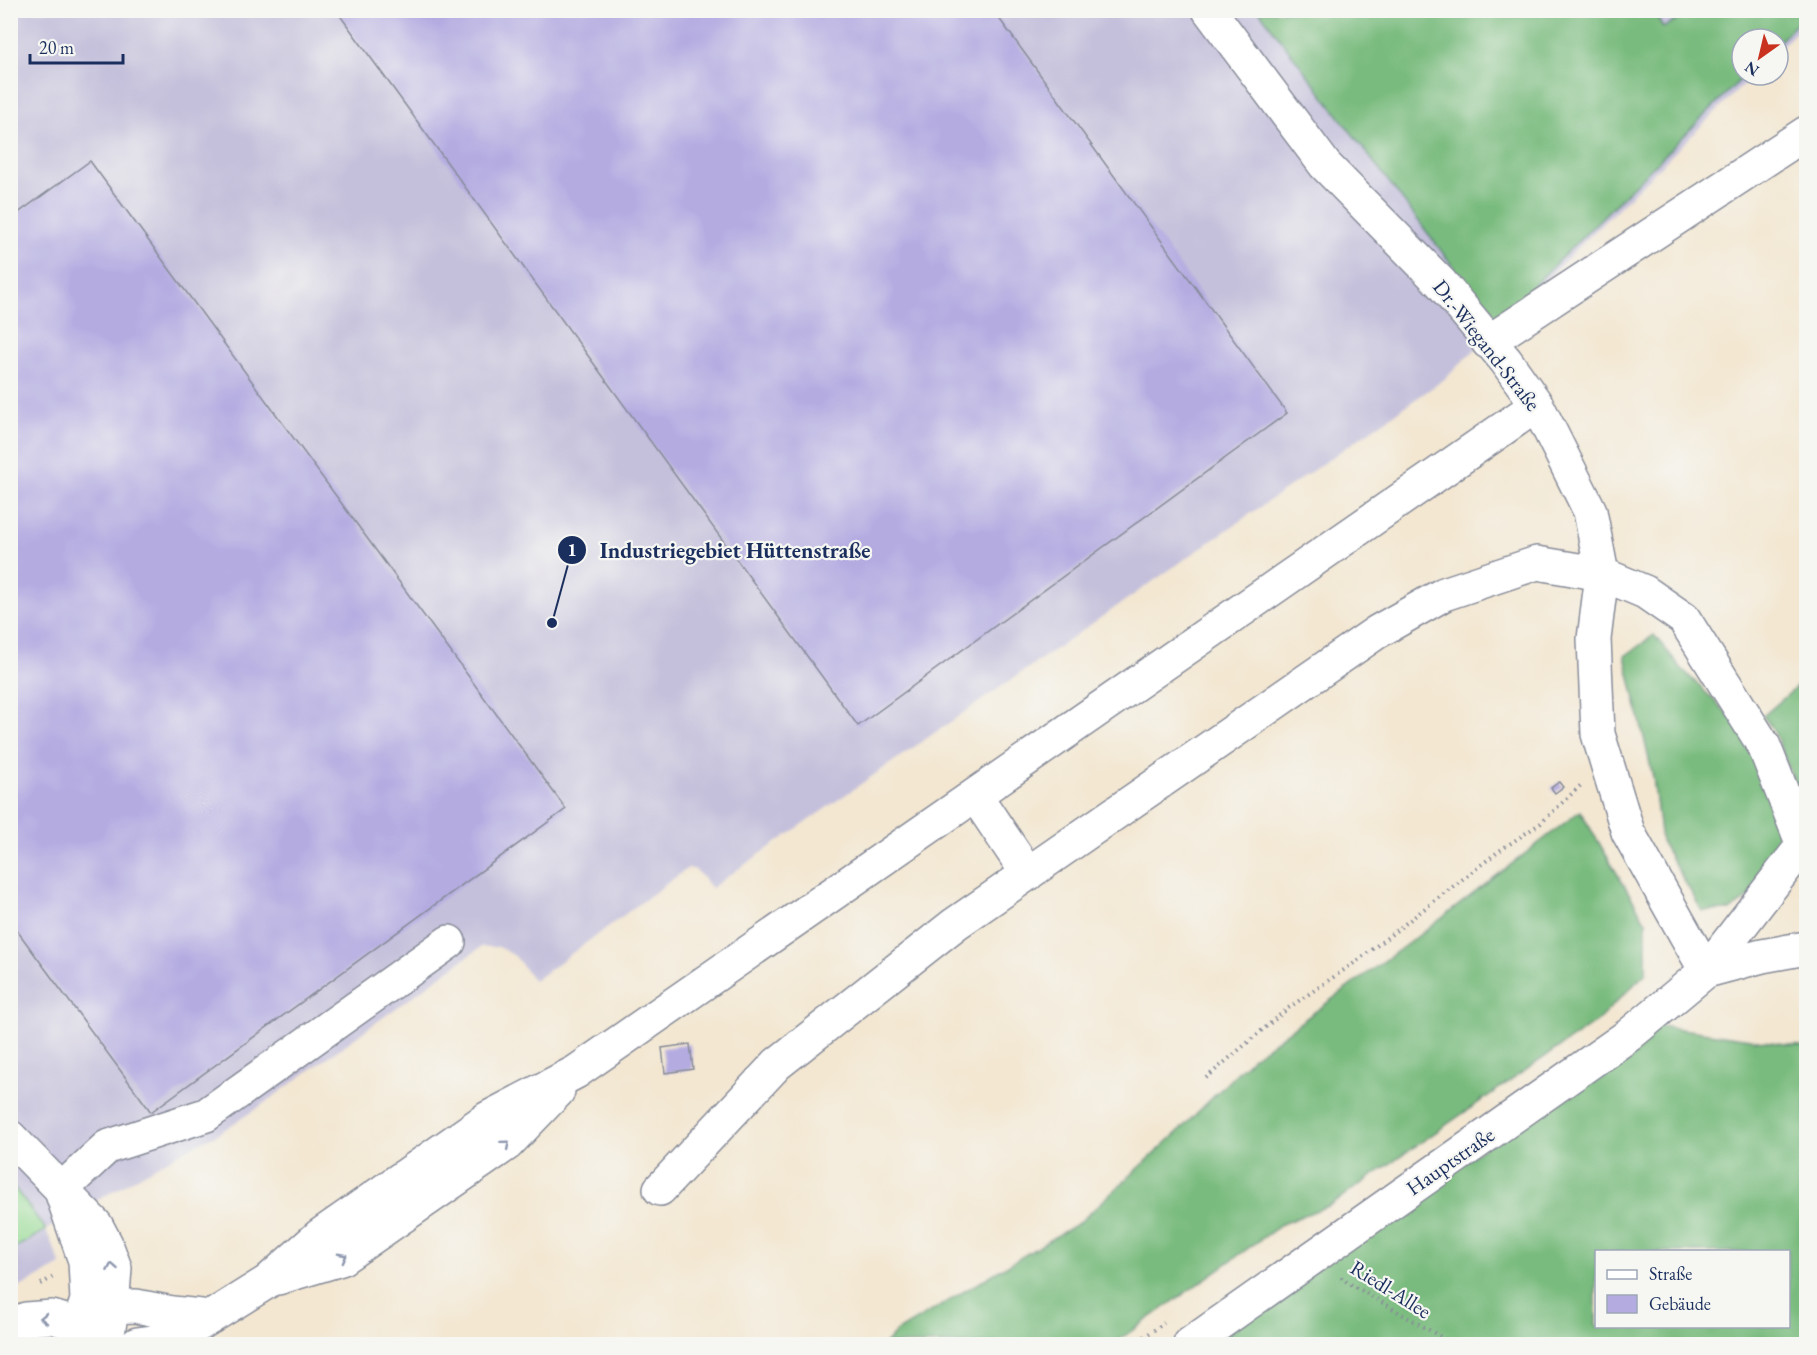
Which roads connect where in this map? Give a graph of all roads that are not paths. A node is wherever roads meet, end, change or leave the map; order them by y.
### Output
1 (1209, 10) edge
2 (1806, 133) edge
3 (1488, 342) junction
4 (1538, 405) junction
5 (1602, 574) junction
6 (975, 795) junction
7 (1805, 846) edge
8 (1028, 873) junction
9 (449, 942) dead end
10 (1806, 948) edge
11 (1706, 971) junction
12 (10, 1137) edge
13 (660, 1189) dead end
14 (61, 1190) junction
15 (112, 1307) junction
16 (211, 1317) junction
17 (10, 1328) edge
18 (85, 1338) edge
19 (137, 1344) edge
20 (1190, 1344) edge

1 - 3 street, Dr.-Wiegand-Straße
2 - 3 street
3 - 4 street, Dr.-Wiegand-Straße
4 - 5 street, Dr.-Wiegand-Straße
4 - 6 street
5 - 7 street
5 - 8 street
5 - 11 street, Dr.-Wiegand-Straße
6 - 8 street
6 - 16 street
7 - 11 street
8 - 13 street
9 - 14 street
10 - 11 street
11 - 20 street, Hauptstraße
12 - 14 street
15 -> 14 street
14 - 18 street
15 - 16 street
15 - 18 street
16 - 19 street
18 -> 17 street

